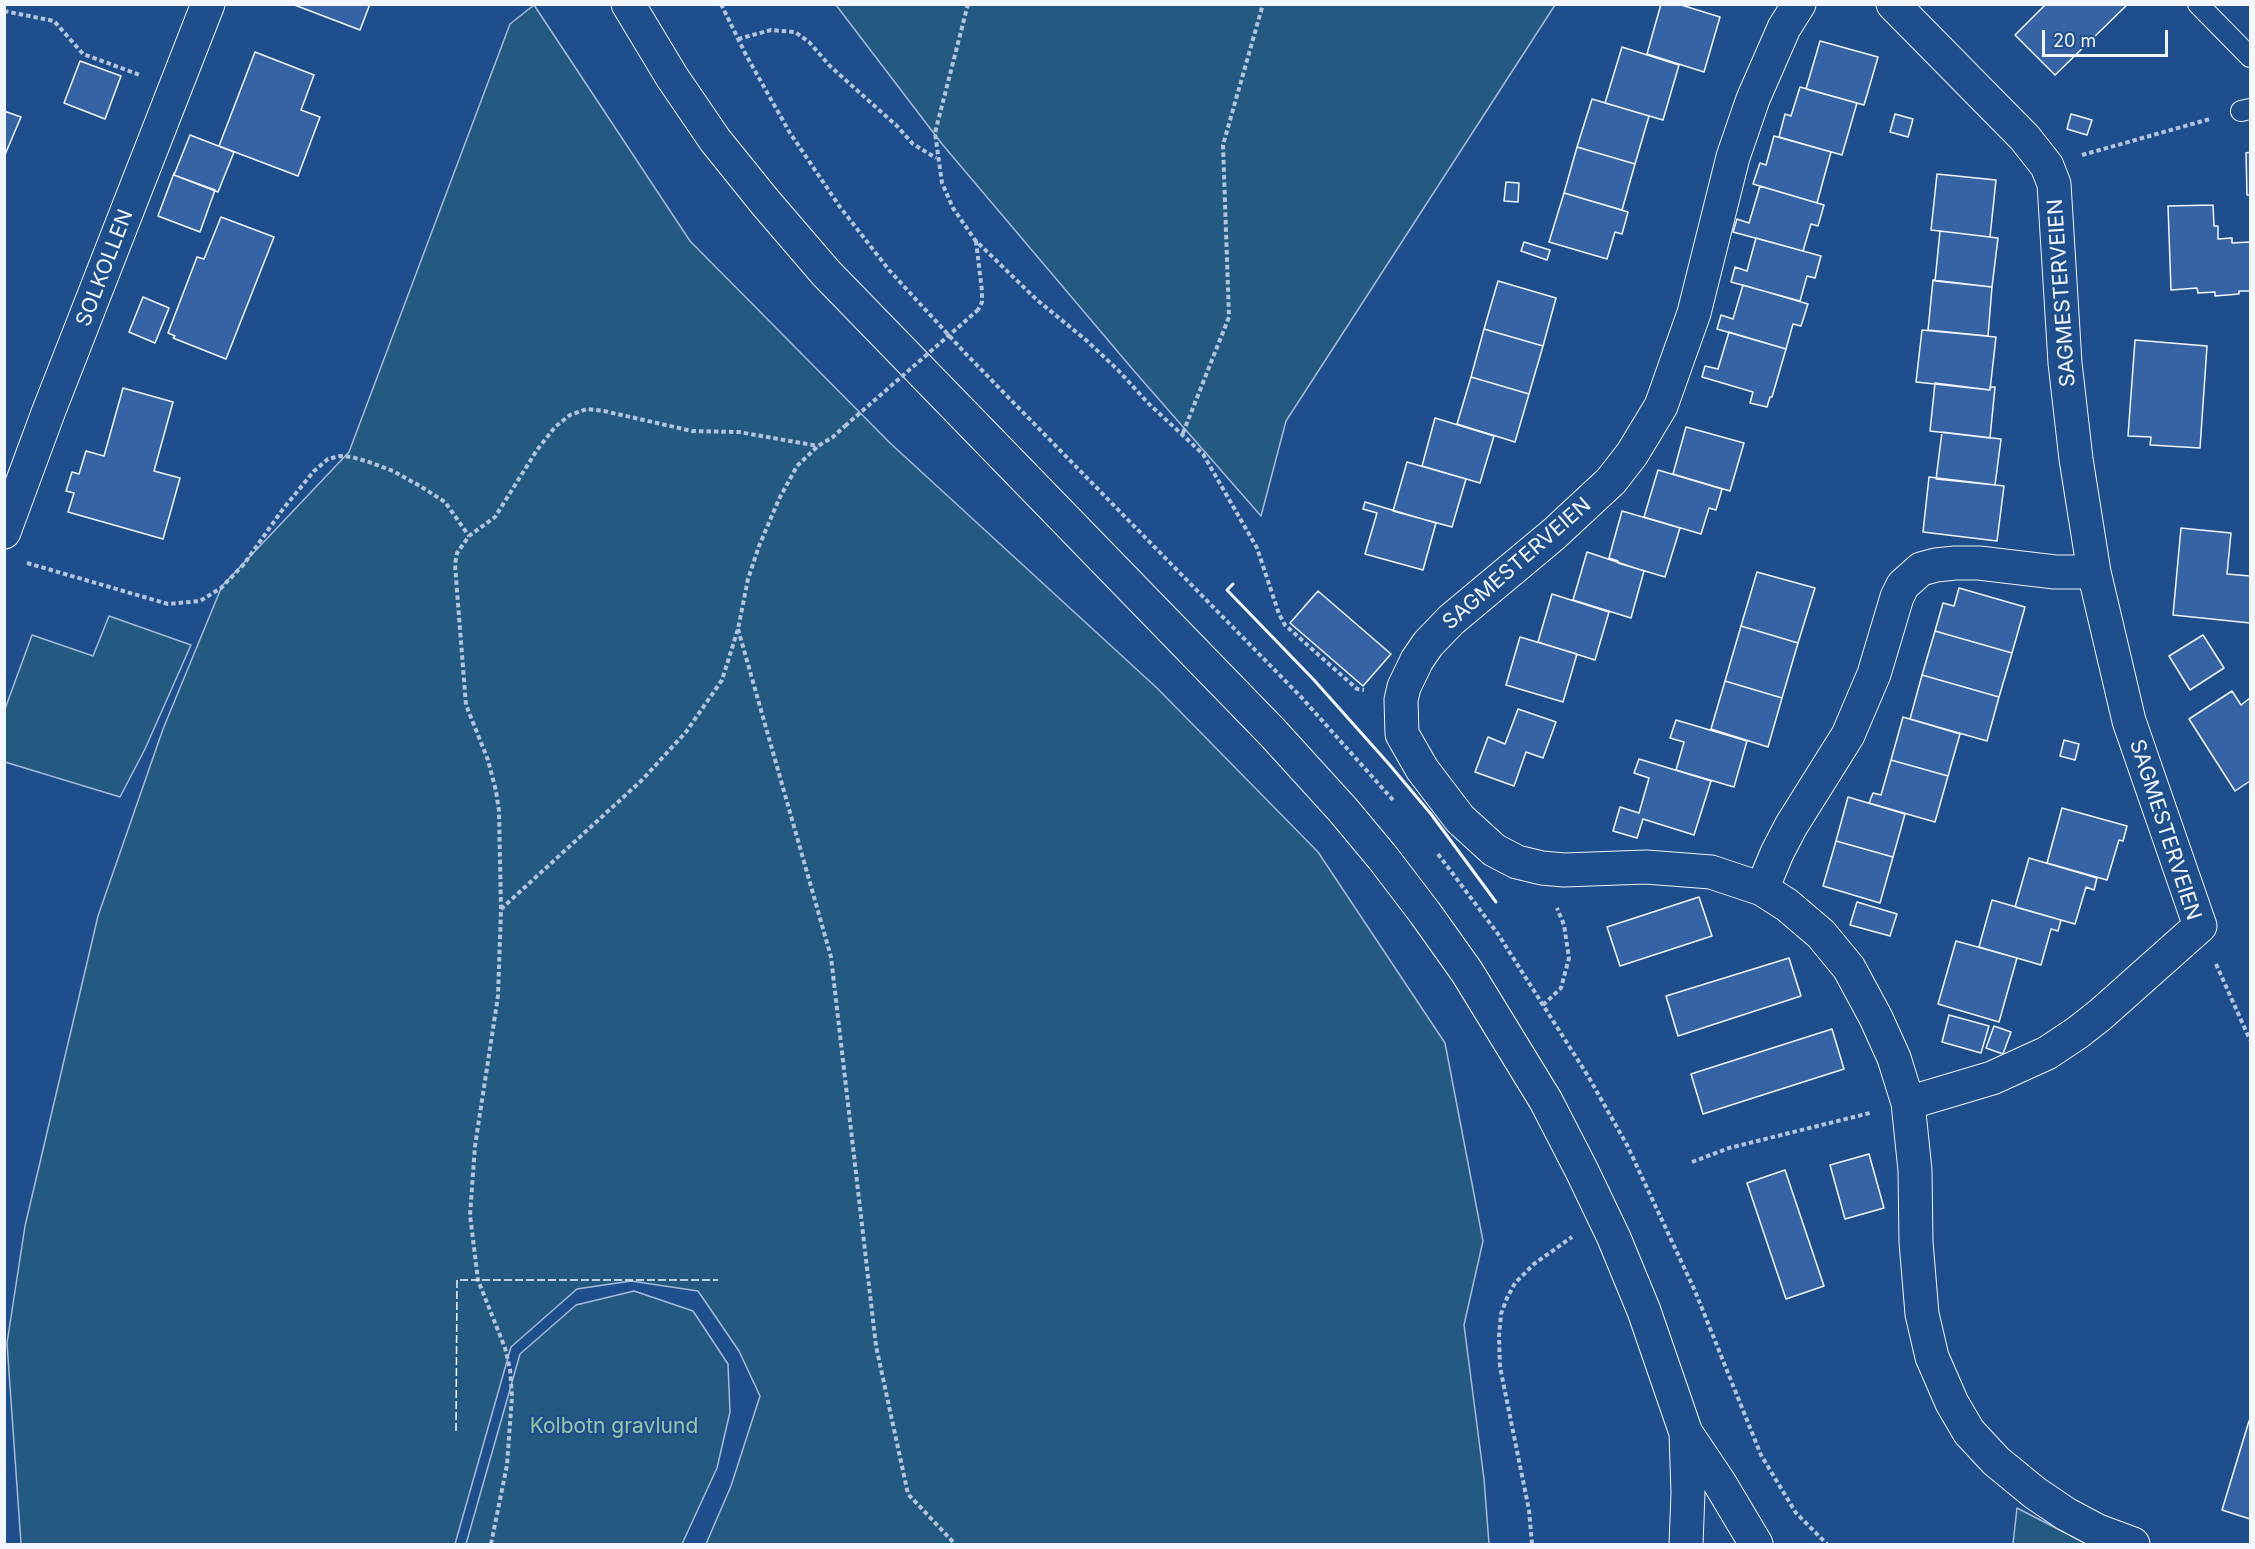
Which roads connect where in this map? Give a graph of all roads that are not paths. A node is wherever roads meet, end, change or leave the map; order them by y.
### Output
1 (208, 4) edge
2 (628, 4) edge
3 (1799, 4) edge
4 (1893, 4) edge
5 (2198, 4) edge
6 (2250, 57) edge
7 (4, 532) edge
8 (2094, 572) junction
9 (1762, 889) junction
10 (1908, 1103) junction
11 (1686, 1433) junction
12 (1686, 1545) edge
13 (1756, 1545) edge
14 (2133, 1545) edge

1 - 7 street, SOLKOLLEN
2 - 11 street
3 - 9 street, SAGMESTERVEIEN
4 - 8 street, SAGMESTERVEIEN
5 - 6 lane
8 - 9 street
8 - 10 street, SAGMESTERVEIEN
9 - 10 street, SAGMESTERVEIEN
10 - 14 street, SAGMESTERVEIEN
11 - 12 street
11 - 13 street

